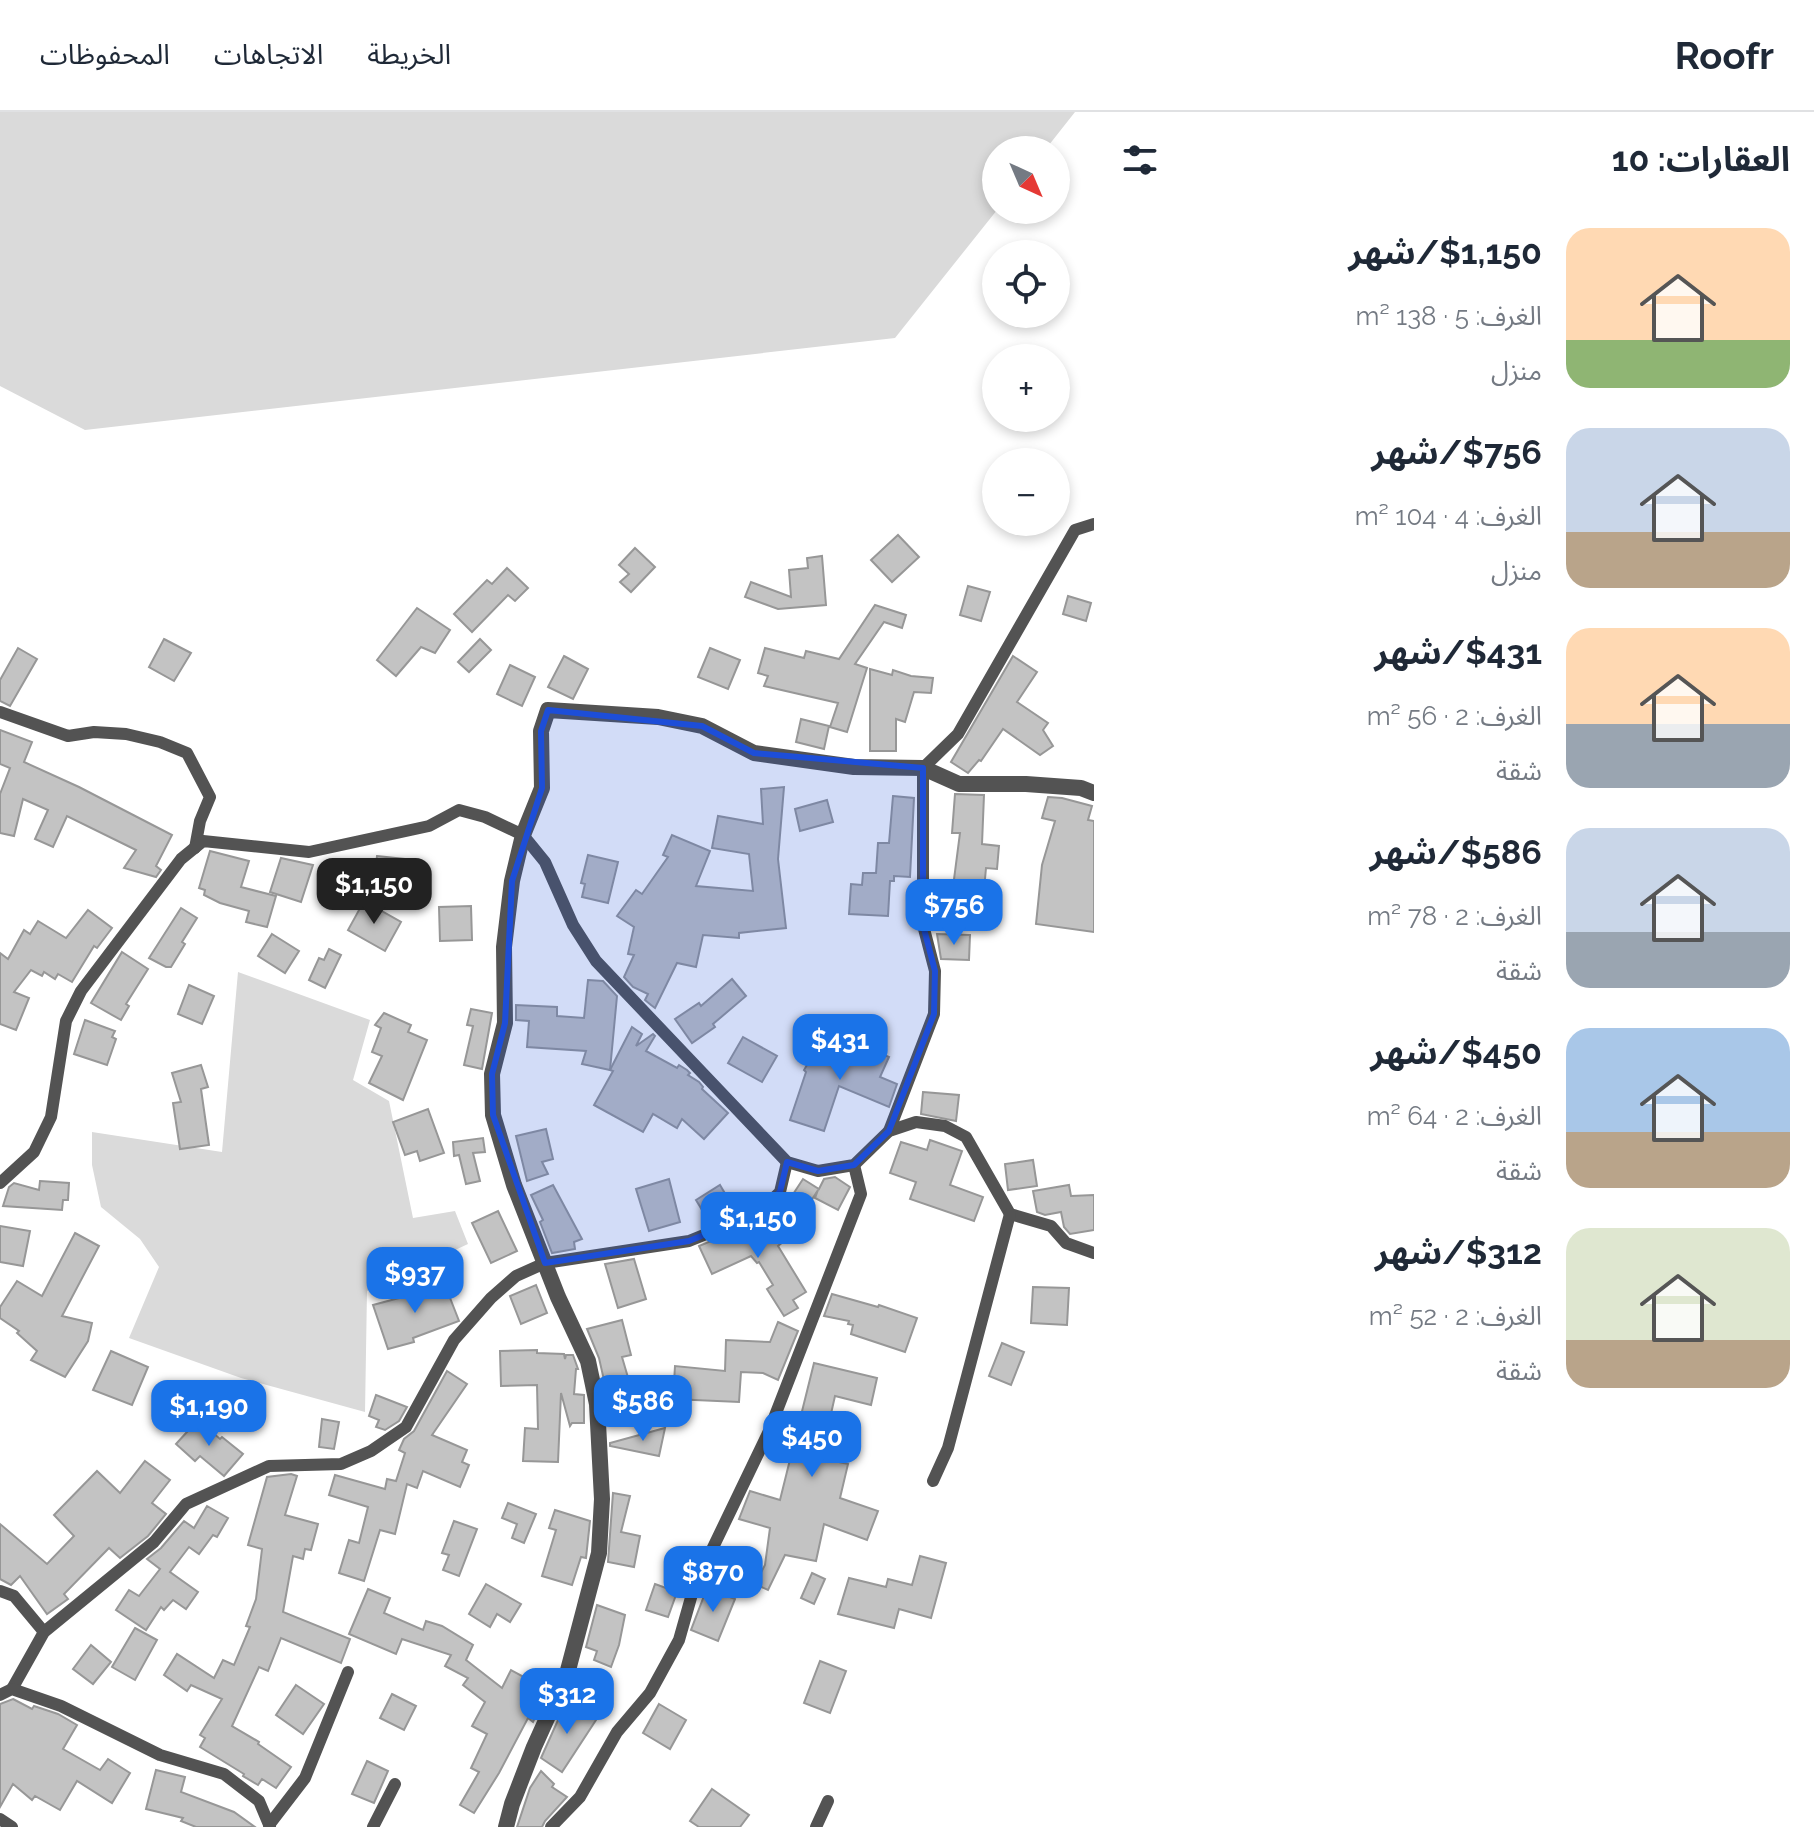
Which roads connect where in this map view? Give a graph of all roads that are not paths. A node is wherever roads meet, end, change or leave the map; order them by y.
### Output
1 (1094, 524) edge
2 (0, 712) edge
3 (923, 768) junction
4 (1094, 793) edge
5 (523, 835) junction
6 (195, 848) junction
7 (889, 1131) junction
8 (787, 1162) junction
9 (854, 1165) junction
10 (0, 1183) edge
11 (1010, 1214) junction
12 (1094, 1253) edge
13 (545, 1263) junction
14 (933, 1481) dead end
15 (0, 1591) edge
16 (44, 1632) junction
17 (348, 1672) dead end
18 (6, 1692) edge
19 (395, 1784) dead end
20 (828, 1801) dead end
21 (0, 1819) edge
22 (269, 1826) edge
23 (12, 1827) edge
24 (373, 1827) edge
25 (506, 1827) edge
26 (551, 1827) edge
27 (816, 1827) edge

1 - 3 street
2 - 6 street
3 - 4 street
3 - 5 street
3 - 7 street
5 - 6 street
5 - 8 street
5 - 13 street
6 - 10 street
7 - 9 street
7 - 11 street
8 - 9 street
8 - 13 street
9 - 26 street
11 - 12 street
11 - 14 street
13 - 16 street
13 - 25 street
15 - 16 street
16 - 18 street
17 - 22 street
18 - 22 street
19 - 24 street
20 - 27 street
21 - 23 street

